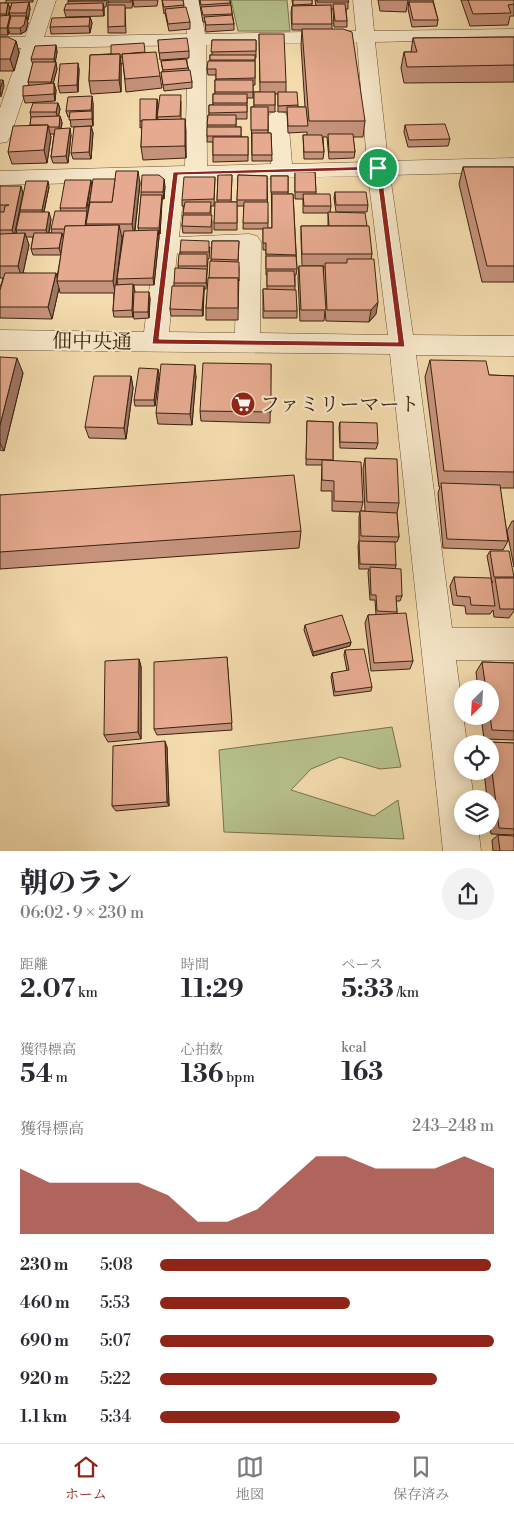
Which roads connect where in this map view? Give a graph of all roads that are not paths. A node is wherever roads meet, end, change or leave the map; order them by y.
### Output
1 (47, 0) edge
2 (190, 0) edge
3 (362, 0) edge
4 (514, 34) edge
5 (366, 36) junction
6 (196, 39) junction
7 (32, 42) junction
8 (0, 43) edge
9 (278, 117) dead end
10 (0, 137) edge
11 (514, 165) edge
12 (378, 168) junction
13 (282, 170) junction
14 (185, 173) junction
15 (0, 178) edge
16 (167, 245) junction
17 (0, 340) edge
18 (155, 342) junction
19 (248, 343) junction
20 (402, 345) junction
21 (514, 346) edge
22 (438, 644) junction
23 (514, 644) edge
24 (462, 850) edge

1 - 7 street
2 - 6 street
3 - 5 street
4 - 5 street
5 - 6 street
5 - 12 street
6 - 7 street
6 - 14 street
7 - 8 street
7 - 10 street
9 - 13 street
11 - 12 street
12 - 13 street
12 - 20 street
13 - 14 street
14 - 15 street
14 - 16 street
16 - 18 street
16 - 19 street
17 - 18 street, 佃中央通
18 - 19 street, 佃中央通
19 - 20 street, 佃中央通
20 - 21 street, 佃中央通
20 - 22 street
22 - 23 street
22 - 24 street

